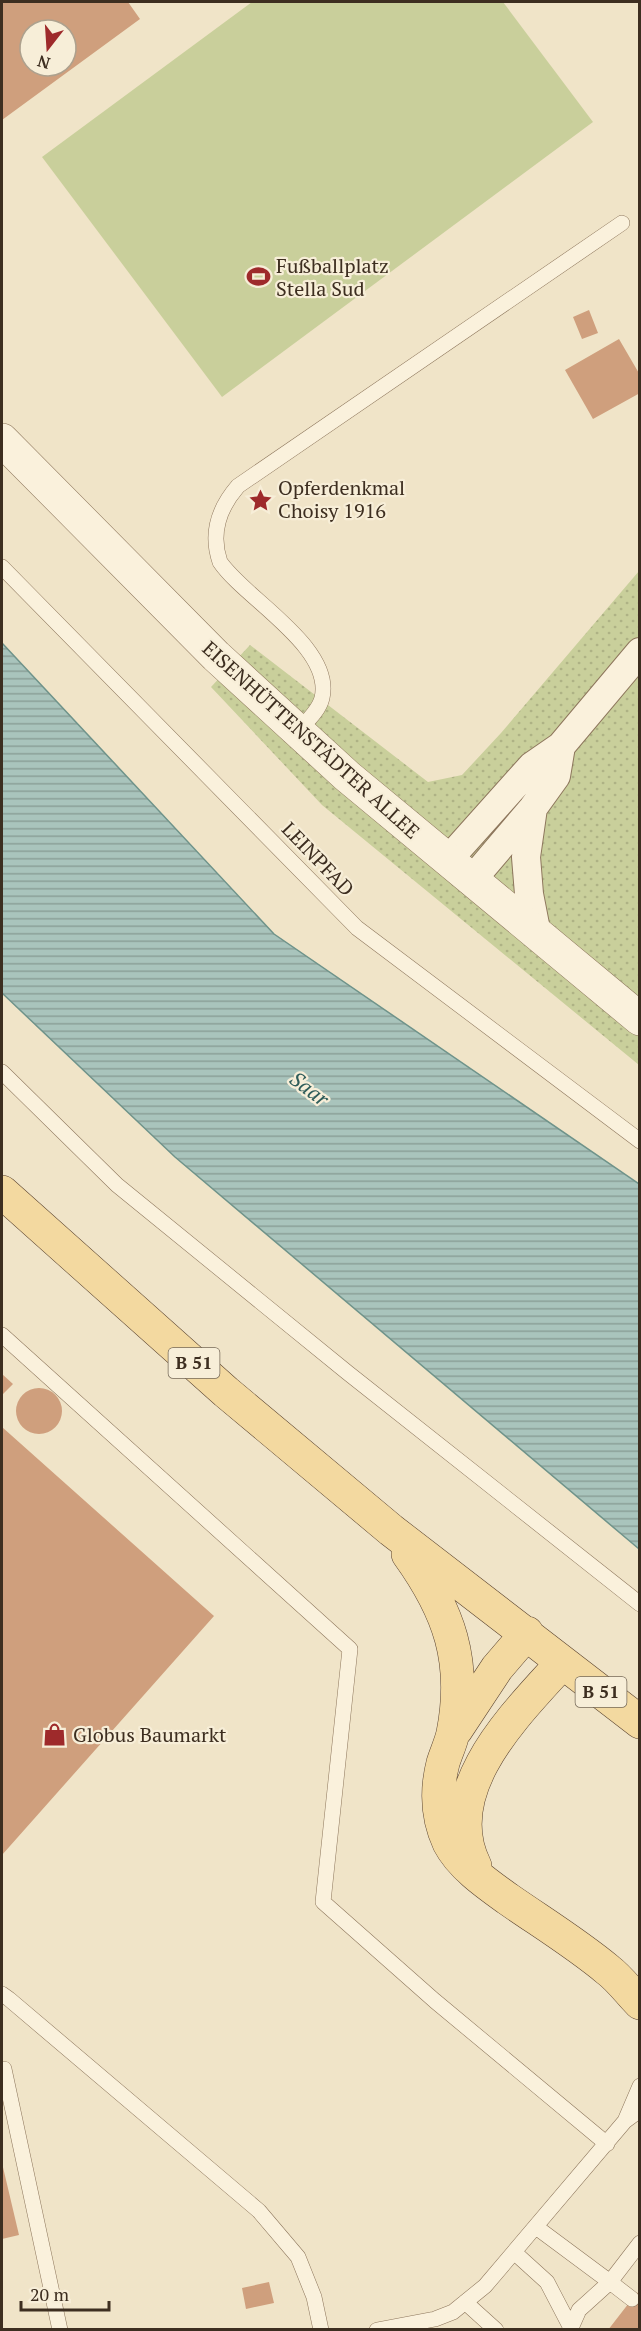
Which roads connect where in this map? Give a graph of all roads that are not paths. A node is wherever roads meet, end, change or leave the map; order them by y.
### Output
1 (622, 223) dead end
2 (2, 440) edge
3 (2, 567) edge
4 (639, 652) edge
5 (298, 732) junction
6 (561, 746) junction
7 (533, 808) junction
8 (459, 871) junction
9 (537, 935) junction
10 (639, 1018) edge
11 (2, 1072) edge
12 (639, 1141) edge
13 (2, 1192) edge
14 (2, 1335) edge
15 (391, 1530) junction
16 (639, 1604) edge
17 (527, 1633) junction
18 (562, 1663) junction
19 (639, 1722) edge
20 (453, 1734) junction
21 (483, 1881) junction
22 (625, 1974) edge
23 (2, 1994) edge
24 (639, 2003) edge
25 (2, 2069) edge
26 (639, 2086) edge
27 (639, 2110) edge
28 (625, 2121) junction
29 (607, 2144) junction
30 (536, 2227) junction
31 (639, 2243) edge
32 (515, 2253) junction
33 (610, 2282) junction
34 (632, 2299) dead end
35 (465, 2302) junction
36 (427, 2326) edge
37 (401, 2328) edge
38 (571, 2329) edge
39 (60, 2330) edge
40 (321, 2330) edge
41 (377, 2330) edge
42 (496, 2330) edge

1 - 5 lane
2 - 5 street, EISENHÜTTENSTÄDTER ALLEE
3 - 12 lane, LEINPFAD
4 - 6 street
5 - 8 street, EISENHÜTTENSTÄDTER ALLEE
6 - 7 street
6 - 8 street
7 - 8 street
7 - 9 street
8 - 9 street, EISENHÜTTENSTÄDTER ALLEE
9 - 10 street, EISENHÜTTENSTÄDTER ALLEE
11 - 16 lane
13 - 15 main road, B 51
14 - 29 lane
15 - 17 main road, B 51
15 - 20 main road
17 - 18 main road, B 51
17 - 20 main road
18 - 19 main road, B 51
18 - 21 main road
20 - 21 main road
21 - 22 main road
22 - 24 main road
23 - 40 lane
25 - 39 lane
26 - 28 lane
27 - 28 lane
28 - 29 lane
29 - 30 lane
30 - 32 lane
30 - 33 lane
31 - 33 lane
32 - 35 lane
32 - 38 lane
33 - 34 lane
33 - 38 lane
35 - 36 lane
35 - 42 lane
36 - 37 lane
37 - 41 lane

